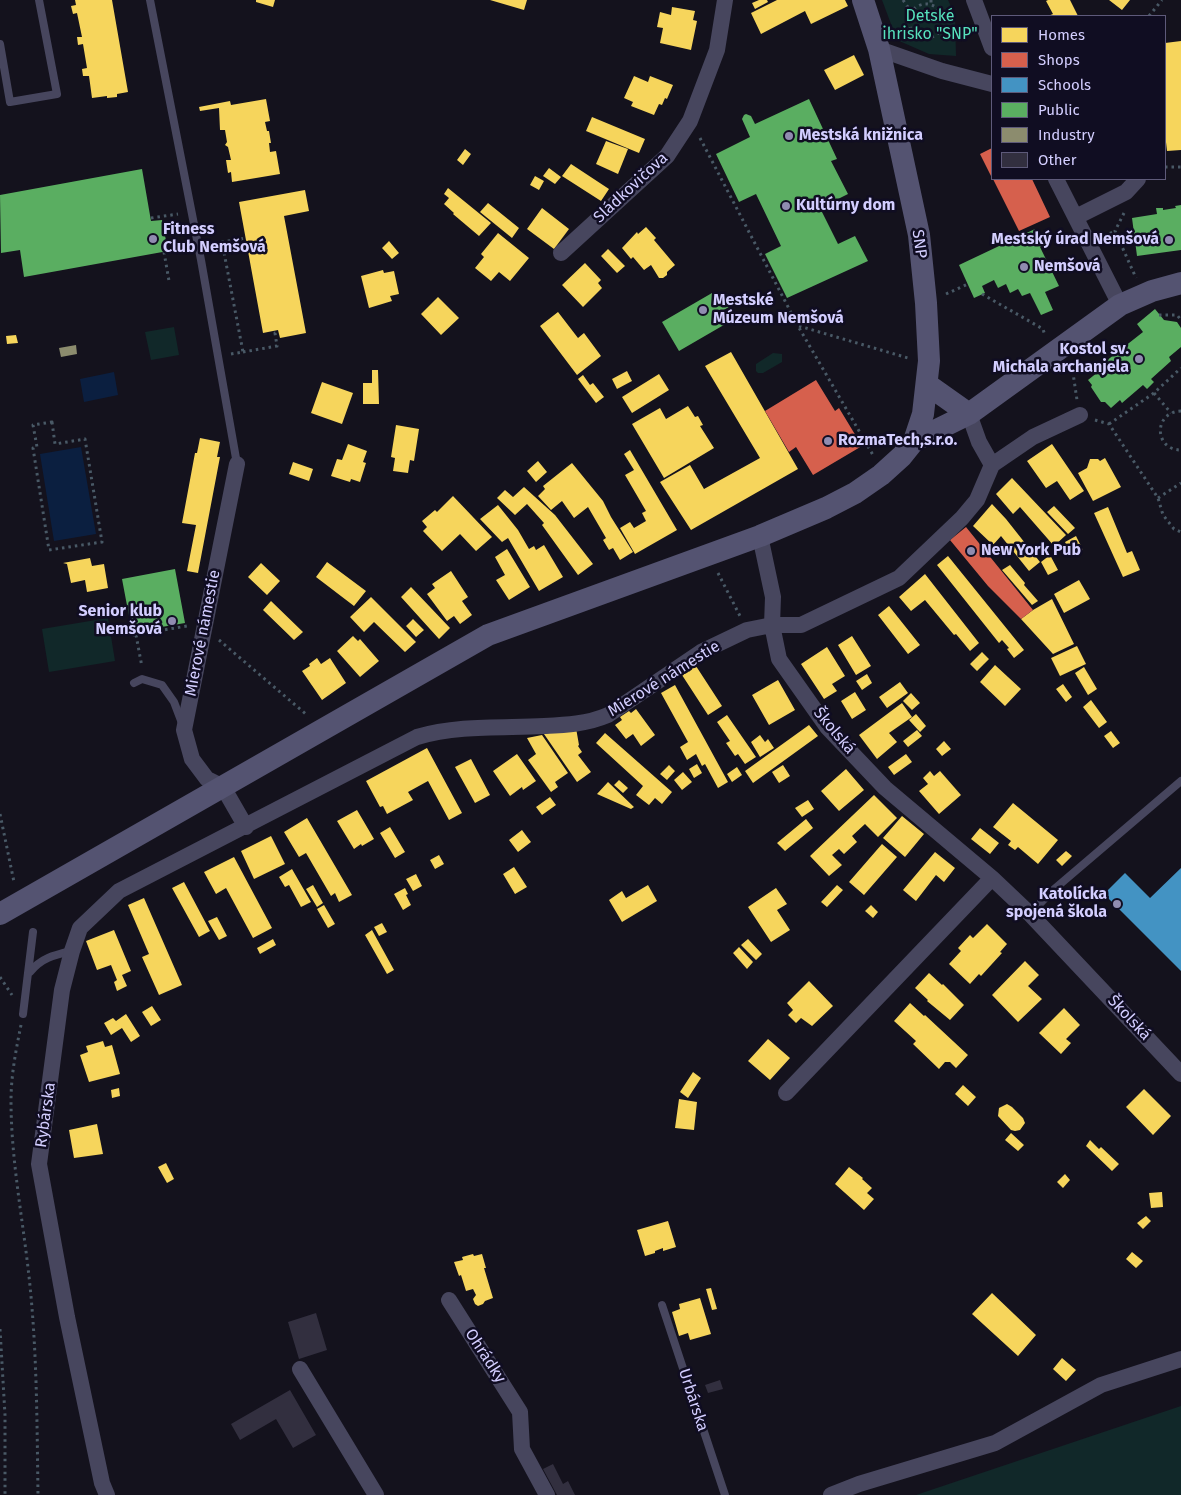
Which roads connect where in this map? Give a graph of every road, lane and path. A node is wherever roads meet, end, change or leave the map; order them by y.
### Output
1 (39, 0) edge
2 (150, 0) edge
3 (725, 0) edge
4 (863, 0) edge
5 (903, 0) edge
6 (931, 0) edge
7 (974, 0) edge
8 (1162, 0) edge
9 (931, 6) junction
10 (912, 13) junction
11 (1150, 15) edge
12 (0, 44) edge
13 (991, 45) edge
14 (879, 49) junction
15 (991, 84) edge
16 (690, 121) junction
17 (1166, 167) edge
18 (1181, 167) edge
19 (1057, 180) edge
20 (1137, 180) edge
21 (1126, 192) junction
22 (192, 212) junction
23 (1076, 217) junction
24 (151, 218) dead end
25 (246, 238) dead end
26 (164, 252) dead end
27 (561, 253) dead end
28 (1137, 280) dead end
29 (169, 281) dead end
30 (1181, 283) edge
31 (968, 284) dead end
32 (944, 294) dead end
33 (982, 294) dead end
34 (1120, 305) junction
35 (1159, 315) dead end
36 (1181, 320) edge
37 (798, 326) junction
38 (278, 333) dead end
39 (1046, 341) dead end
40 (243, 352) junction
41 (218, 357) junction
42 (915, 360) dead end
43 (1181, 368) edge
44 (1074, 373) dead end
45 (928, 385) junction
46 (1154, 393) junction
47 (1181, 411) edge
48 (1171, 413) junction
49 (969, 414) junction
50 (1080, 416) joint
51 (914, 441) junction
52 (33, 448) joint
53 (1181, 450) edge
54 (873, 456) dead end
55 (237, 464) joint
56 (990, 472) junction
57 (1181, 483) edge
58 (1158, 498) junction
59 (1181, 532) edge
60 (760, 536) junction
61 (715, 567) dead end
62 (204, 625) junction
63 (772, 625) junction
64 (747, 630) junction
65 (144, 680) junction
66 (134, 684) dead end
67 (314, 720) dead end
68 (184, 730) junction
69 (1181, 781) edge
70 (223, 787) junction
71 (0, 814) edge
72 (246, 827) junction
73 (992, 878) junction
74 (10, 902) edge
75 (1030, 914) junction
76 (33, 932) dead end
77 (72, 950) junction
78 (28, 974) junction
79 (23, 1014) joint
80 (1181, 1074) edge
81 (786, 1093) dead end
82 (449, 1300) dead end
83 (662, 1305) dead end
84 (0, 1329) edge
85 (1181, 1358) edge
86 (300, 1369) dead end
87 (5, 1495) edge
88 (38, 1495) edge
89 (107, 1495) edge
90 (376, 1495) edge
91 (547, 1495) edge
92 (725, 1495) edge
93 (831, 1495) edge

1 - 12 lane
2 - 22 lane
3 - 16 street, Sládkovičova
4 - 14 main road, SNP
5 - 10 path
6 - 9 path
7 - 13 street
8 - 11 path
9 - 10 path
9 - 10 path
14 - 15 street
14 - 45 main road, SNP
16 - 27 street, Sládkovičova
16 - 37 path
17 - 18 path
19 - 23 street
20 - 21 street
21 - 23 street
21 - 28 path
22 - 24 path
22 - 41 lane
23 - 34 street
25 - 40 path
26 - 29 path
30 - 34 main road
31 - 32 path
33 - 39 path
34 - 49 main road
35 - 36 path
37 - 42 path
37 - 54 path
38 - 40 path
40 - 41 path
41 - 55 lane
43 - 46 path
44 - 50 path
45 - 49 main road
45 - 51 main road, SNP
46 - 48 path
46 - 58 path
47 - 48 path
48 - 53 path
49 - 51 main road
49 - 56 street
50 - 56 street, Mierové námestie
51 - 60 main road
52 - 52 path
55 - 62 street, Mierové námestie
56 - 63 street, Mierové námestie
57 - 58 path
58 - 59 path
60 - 63 street, Školská
60 - 70 main road
61 - 64 path
62 - 65 path
62 - 67 path
62 - 68 street, Mierové námestie
63 - 64 street, Mierové námestie
63 - 73 street, Školská
64 - 72 street, Mierové námestie
65 - 66 lane
65 - 68 lane
68 - 70 street, Mierové námestie
69 - 75 lane
70 - 72 street, Mierové námestie
70 - 74 main road
71 - 74 path
72 - 77 street, Rybárska
73 - 75 street, Školská
73 - 81 street
75 - 80 street, Školská
76 - 78 lane
77 - 78 lane
77 - 89 street, Rybárska
78 - 79 lane
79 - 88 path
82 - 91 street, Ohrádky
83 - 92 lane, Urbárska
84 - 87 path
85 - 93 street
86 - 90 street

